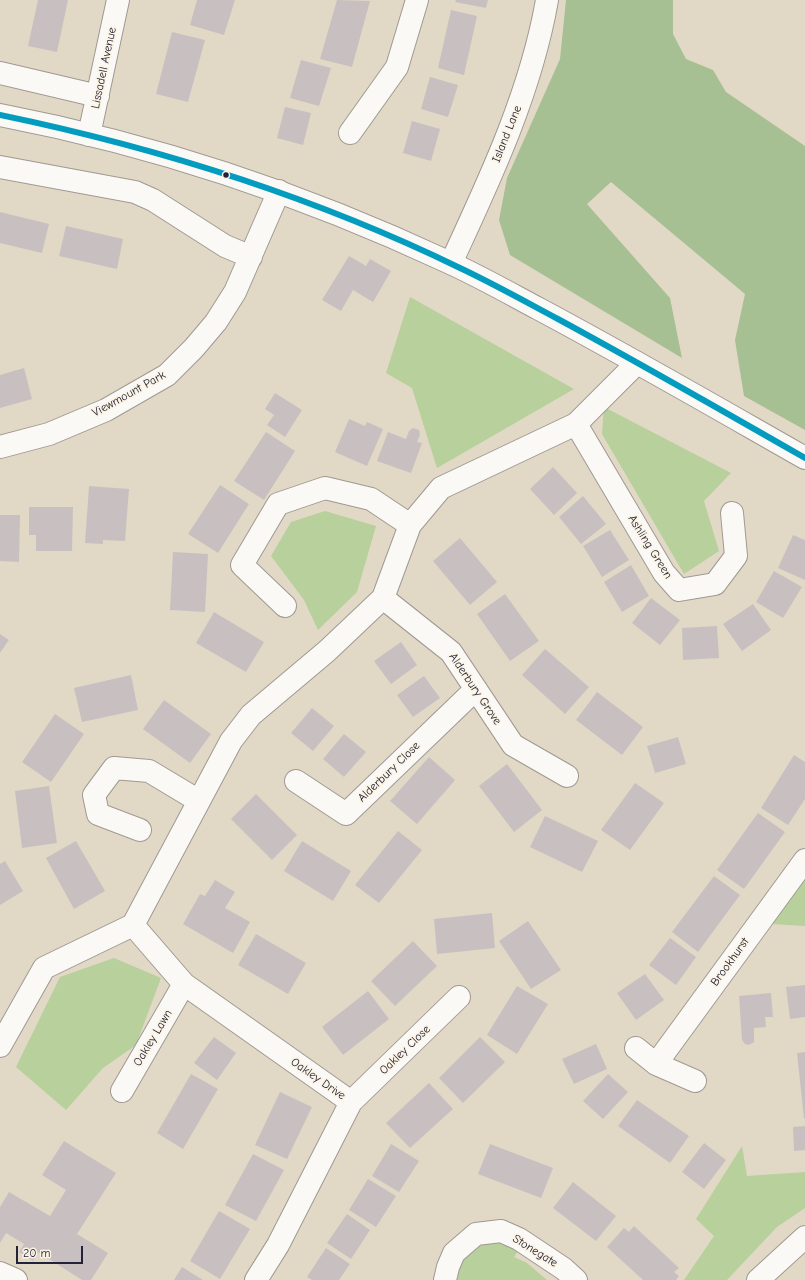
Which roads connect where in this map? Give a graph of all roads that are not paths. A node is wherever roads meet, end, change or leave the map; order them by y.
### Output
1 (118, 0) edge
2 (417, 0) edge
3 (547, 0) edge
4 (0, 73) edge
5 (98, 96) junction
6 (0, 115) edge
7 (350, 133) dead end
8 (89, 135) junction
9 (0, 167) edge
10 (280, 191) junction
11 (251, 257) junction
12 (451, 263) junction
13 (637, 363) junction
14 (576, 424) junction
15 (0, 447) edge
16 (805, 458) edge
17 (732, 513) dead end
18 (410, 525) junction
19 (383, 598) junction
20 (285, 606) dead end
21 (476, 688) junction
22 (567, 776) dead end
23 (296, 781) dead end
24 (199, 801) junction
25 (140, 830) dead end
26 (805, 860) edge
27 (133, 925) junction
28 (184, 984) junction
29 (459, 997) dead end
30 (1, 1040) edge
31 (636, 1048) dead end
32 (656, 1064) junction
33 (695, 1081) dead end
34 (122, 1091) dead end
35 (351, 1102) junction
36 (805, 1237) edge
37 (256, 1280) edge
38 (445, 1280) edge
39 (576, 1280) edge
40 (758, 1280) edge

1 - 5 street, Lissadell Avenue
2 - 7 street
3 - 12 street, Island Lane
4 - 5 street
5 - 8 street, Lissadell Avenue
6 - 8 street
8 - 10 street
9 - 11 street
10 - 11 street, Viewmount Park
10 - 12 street
11 - 15 street, Viewmount Park
12 - 13 street
13 - 14 street
13 - 16 street
14 - 17 street, Ashling Green
14 - 18 street
18 - 19 street
18 - 20 street
19 - 21 street, Alderbury Grove
19 - 24 street
21 - 22 street, Alderbury Grove
21 - 23 street, Alderbury Close
24 - 25 street
24 - 27 street
26 - 32 street, Brookhurst
27 - 28 street, Oakley Drive
27 - 30 street
28 - 34 street, Oakley Lawn
28 - 35 street, Oakley Drive
29 - 35 street, Oakley Close
31 - 32 street
32 - 33 street
35 - 37 street, Oakley Drive
36 - 40 street
38 - 39 street, Stonegate

